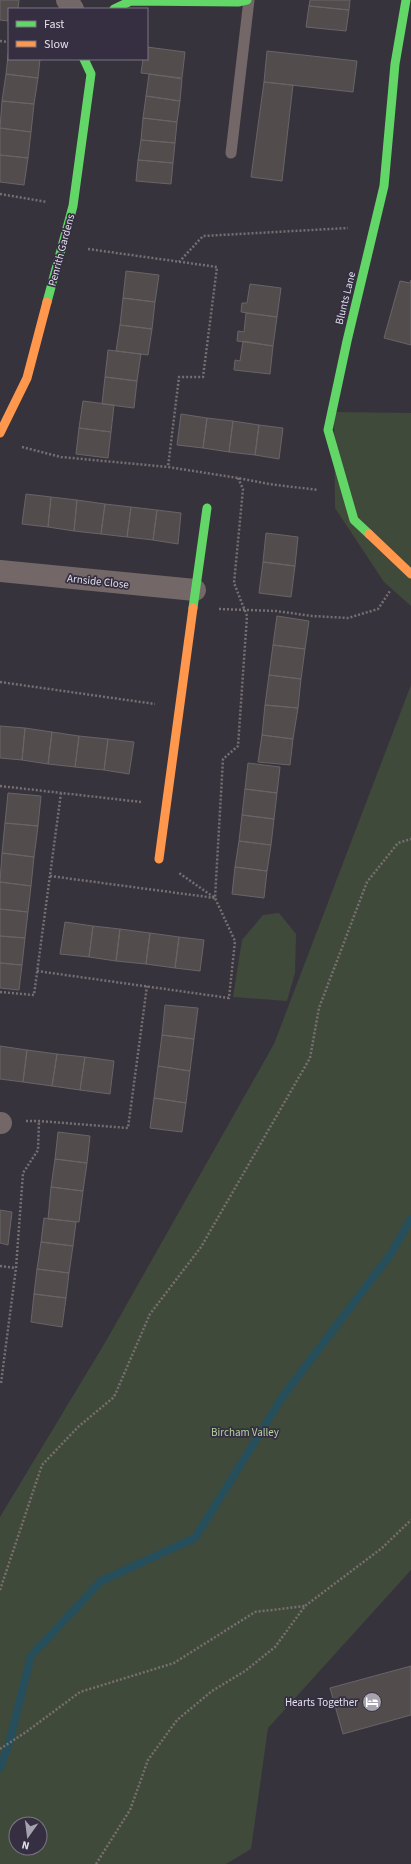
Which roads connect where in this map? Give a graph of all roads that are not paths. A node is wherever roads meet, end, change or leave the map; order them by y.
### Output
1 (248, 0) edge
2 (406, 0) edge
3 (116, 8) edge
4 (84, 60) edge
5 (231, 153) dead end
6 (0, 433) edge
7 (207, 508) dead end
8 (0, 571) edge
9 (411, 574) edge
10 (195, 590) junction
11 (159, 859) road end

1 - 3 street
1 - 5 lane
2 - 9 street, Blunts Lane
4 - 6 street, Penrith Gardens
7 - 10 street
8 - 10 street, Arnside Close
10 - 11 street

